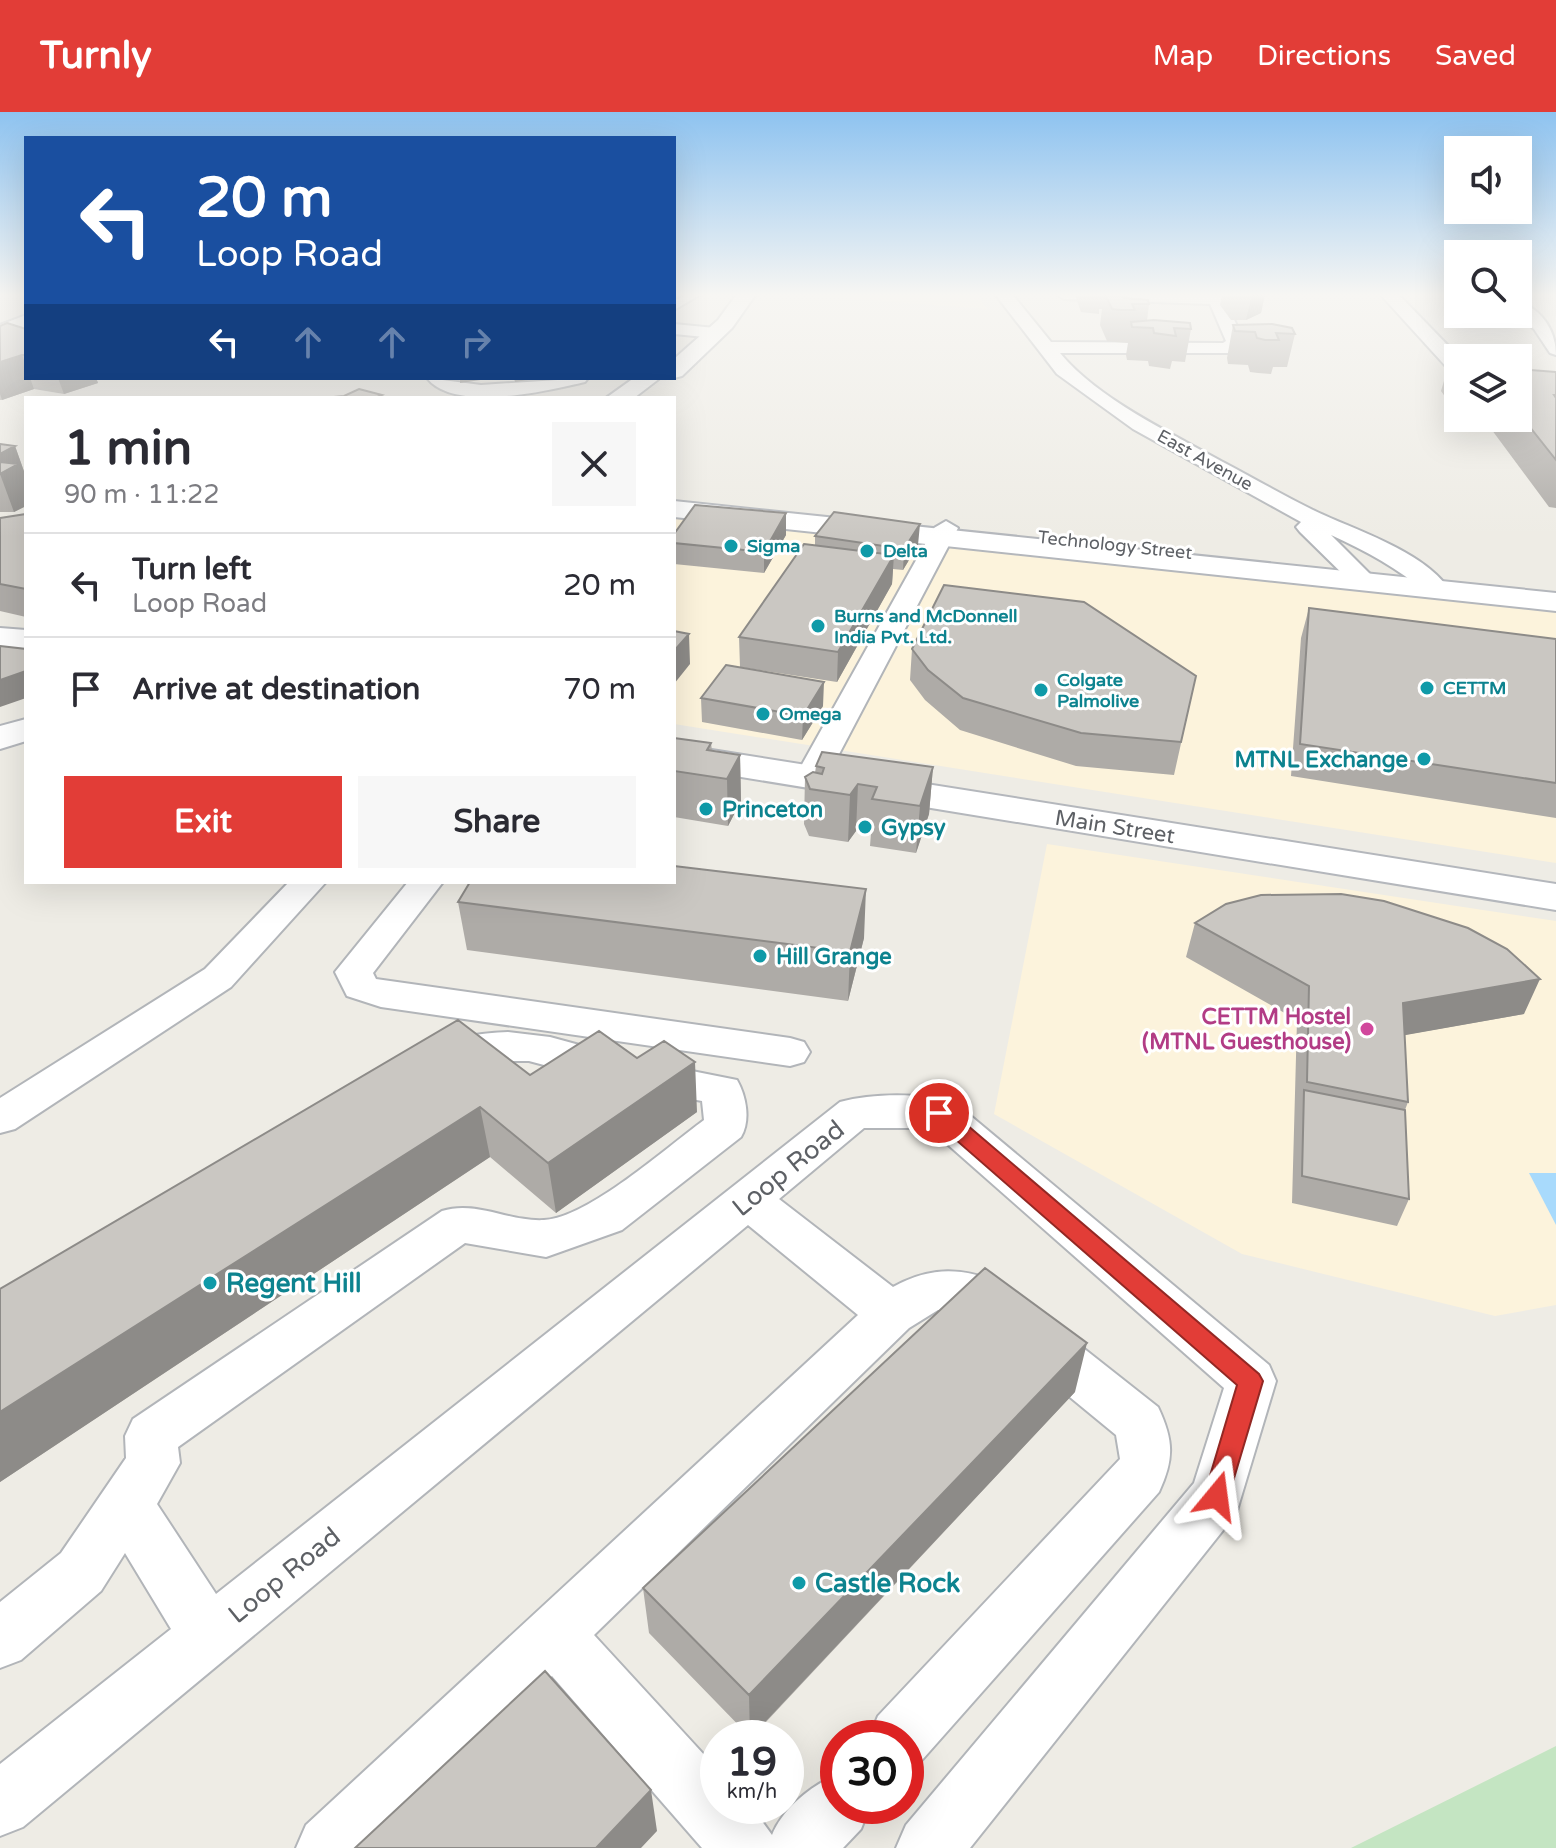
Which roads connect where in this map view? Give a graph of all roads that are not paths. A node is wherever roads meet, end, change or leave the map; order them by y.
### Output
1 (1071, 375) edge
2 (439, 380) edge
3 (565, 380) edge
4 (646, 380) edge
5 (663, 380) edge
6 (621, 396) edge
7 (640, 396) edge
8 (676, 502) edge
9 (676, 509) edge
10 (714, 510) junction
11 (1303, 514) junction
12 (944, 532) junction
13 (1359, 575) junction
14 (1428, 582) junction
15 (1556, 593) edge
16 (1556, 602) edge
17 (676, 742) edge
18 (676, 755) edge
19 (815, 770) junction
20 (1556, 882) edge
21 (307, 884) edge
22 (424, 884) edge
23 (1556, 897) edge
24 (653, 1032) junction
25 (790, 1052) dead end
26 (615, 1069) junction
27 (413, 1081) edge
28 (0, 1118) edge
29 (749, 1200) junction
30 (892, 1314) junction
31 (126, 1505) junction
32 (554, 1634) junction
33 (209, 1636) junction
34 (0, 1639) edge
35 (916, 1720) edge
36 (0, 1804) edge
37 (821, 1824) edge
38 (329, 1848) edge
39 (745, 1848) edge
40 (799, 1848) edge
41 (929, 1848) edge

1 - 11 street, East Avenue
2 - 3 street
4 - 6 main road
5 - 7 main road
8 - 10 main road
9 - 10 main road
10 - 12 main road
11 - 13 street
11 - 14 street, East Avenue
12 - 13 main road
12 - 19 street
13 - 14 main road
14 - 15 main road
14 - 16 main road
17 - 19 main road, Main Street
18 - 19 main road, Main Street
19 - 20 main road, Main Street
19 - 23 main road, Main Street
21 - 28 street
22 - 24 street
24 - 25 street
24 - 26 street
26 - 27 street
26 - 31 street
29 - 30 street
29 - 33 street, Loop Road
29 - 41 street, Loop Road
30 - 32 street
30 - 35 street
31 - 33 street
31 - 34 street
32 - 38 street
32 - 39 street
33 - 36 street, Loop Road
37 - 40 street

